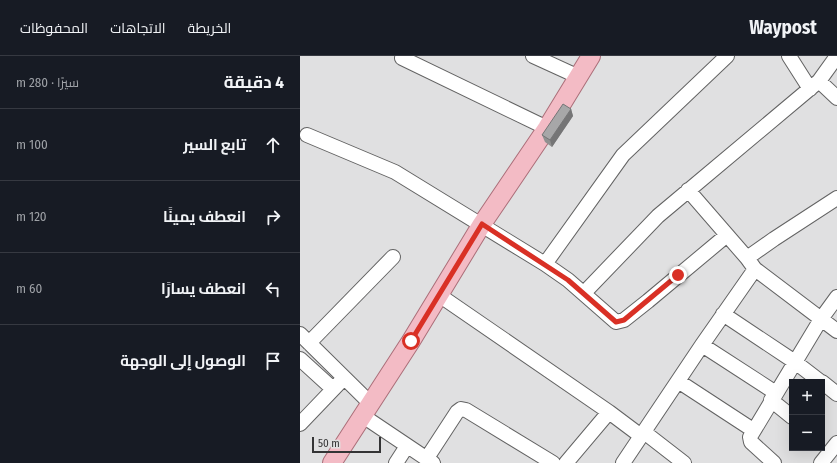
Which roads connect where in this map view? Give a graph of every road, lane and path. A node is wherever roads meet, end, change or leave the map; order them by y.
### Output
1 (533, 56) edge
2 (591, 56) edge
3 (727, 56) edge
4 (789, 56) edge
5 (837, 56) edge
6 (401, 57) edge
7 (579, 77) junction
8 (814, 85) junction
9 (837, 98) edge
10 (547, 128) junction
11 (307, 135) dead end
12 (688, 190) junction
13 (837, 198) edge
14 (482, 224) junction
15 (727, 235) junction
16 (393, 257) dead end
17 (751, 263) junction
18 (545, 264) junction
19 (584, 294) junction
20 (439, 295) junction
21 (837, 297) edge
22 (723, 314) junction
23 (821, 319) junction
24 (837, 331) edge
25 (305, 339) edge
26 (702, 345) junction
27 (795, 362) junction
28 (303, 367) edge
29 (344, 378) junction
30 (818, 379) edge
31 (678, 381) junction
32 (825, 384) edge
33 (333, 389) junction
34 (837, 394) edge
35 (773, 397) junction
36 (367, 410) junction
37 (609, 412) junction
38 (790, 415) edge
39 (300, 424) edge
40 (753, 430) junction
41 (642, 434) junction
42 (407, 446) junction
43 (832, 447) edge
44 (430, 461) edge
45 (332, 463) edge
46 (396, 463) edge
47 (553, 463) edge
48 (566, 463) edge
49 (623, 463) edge
50 (684, 463) edge
51 (774, 463) edge
52 (821, 463) edge

1 - 7 street
2 - 7 main road
3 - 18 street
4 - 8 street
5 - 8 street
6 - 10 street
7 - 10 main road
8 - 9 street
8 - 12 street
10 - 14 main road
11 - 14 street
12 - 15 street
12 - 19 street
13 - 17 street
14 - 18 street
14 - 20 main road
15 - 17 street
15 - 19 street
16 - 25 street
17 - 22 street
17 - 23 street
18 - 19 street
20 - 36 main road
20 - 37 street
21 - 23 street
22 - 26 street
22 - 27 street
23 - 24 street
23 - 27 street
25 - 29 street
26 - 31 street
26 - 35 street
27 - 30 street
27 - 35 street
28 - 33 street
29 - 33 street
29 - 36 street
31 - 40 street
31 - 41 street
32 - 34 street
33 - 39 street
35 - 38 street
35 - 40 street
36 - 42 street
36 - 45 main road
37 - 41 street
37 - 48 street
40 - 51 street
41 - 49 street
41 - 50 street
42 - 44 street
42 - 46 street
43 - 52 street
44 - 47 street

